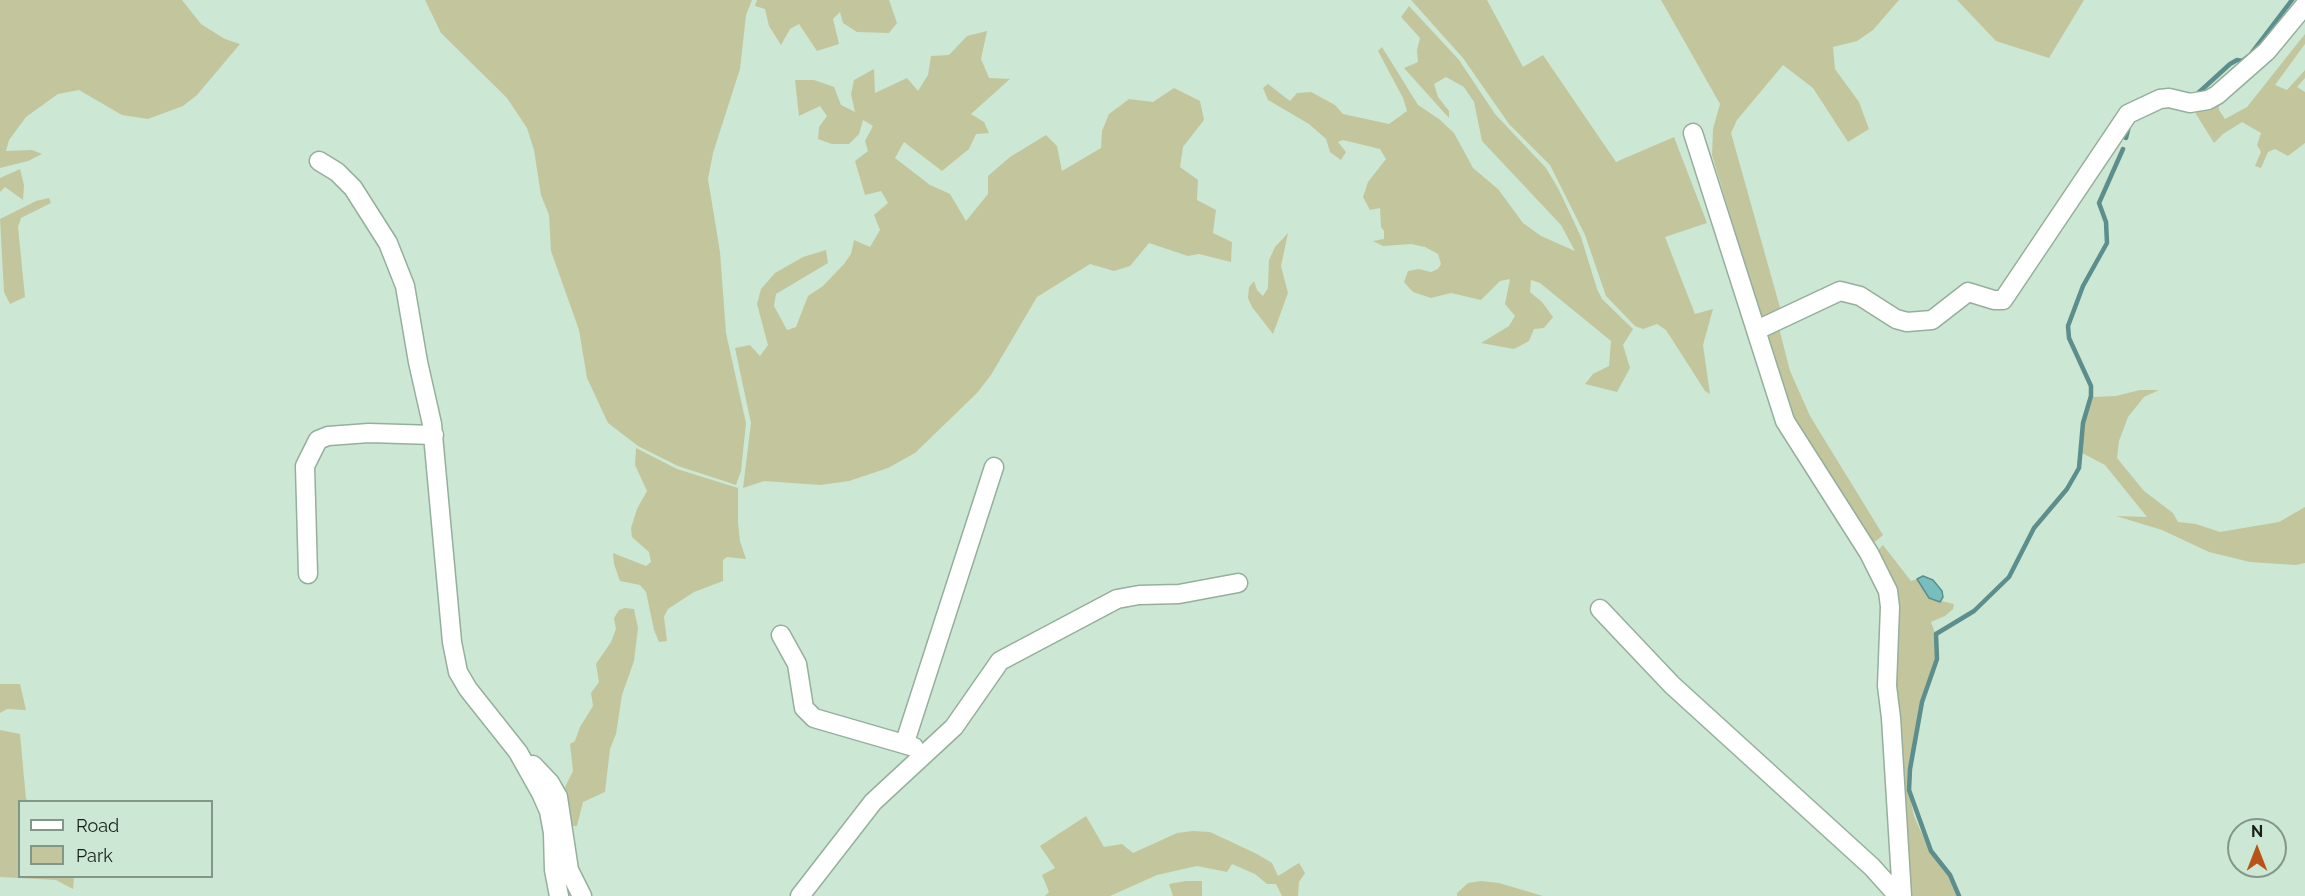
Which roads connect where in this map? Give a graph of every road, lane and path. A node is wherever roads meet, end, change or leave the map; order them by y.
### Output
1 (2305, 5) edge
2 (1694, 133) dead end
3 (319, 161) dead end
4 (1757, 330) junction
5 (434, 435) junction
6 (994, 467) dead end
7 (308, 574) dead end
8 (1238, 584) dead end
9 (1600, 609) dead end
10 (782, 634) dead end
11 (904, 742) junction
12 (518, 752) junction
13 (925, 753) junction
14 (559, 896) edge
15 (582, 896) edge
16 (800, 896) edge
17 (1900, 896) edge

1 - 4 street
2 - 4 street
3 - 5 street
4 - 17 street
5 - 7 street
5 - 12 street
6 - 11 street
8 - 13 street
9 - 17 street
10 - 11 street
11 - 13 street
12 - 14 street
12 - 15 street
13 - 16 street

